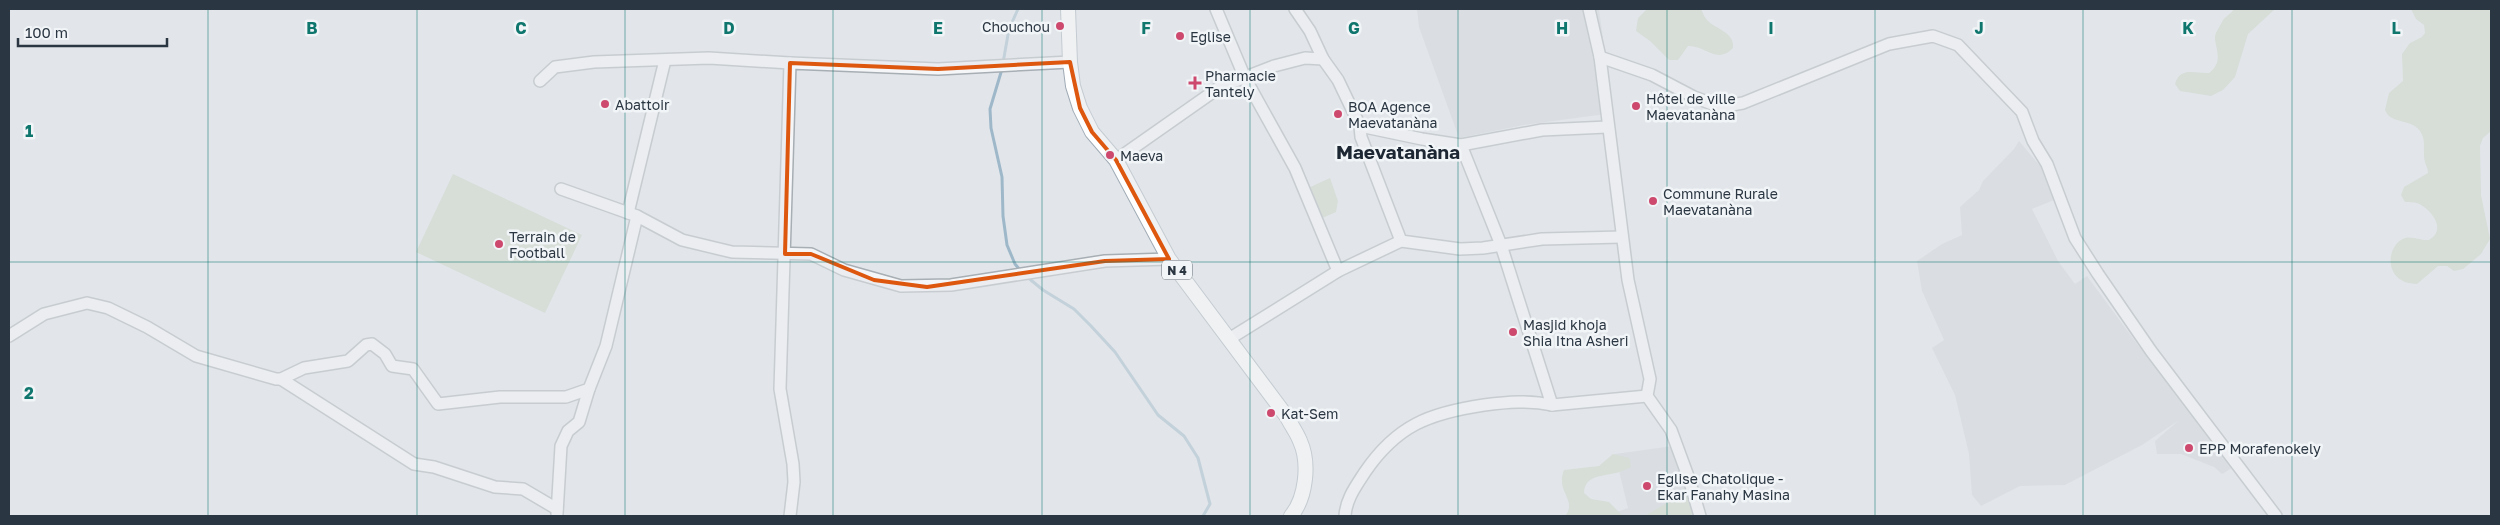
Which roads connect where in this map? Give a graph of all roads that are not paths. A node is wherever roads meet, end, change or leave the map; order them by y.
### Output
1 (1068, 9) edge
2 (1216, 9) edge
3 (1295, 9) edge
4 (1589, 9) edge
5 (1600, 57) junction
6 (1323, 59) junction
7 (665, 60) junction
8 (1070, 62) junction
9 (790, 63) junction
10 (1245, 78) junction
11 (540, 81) dead end
12 (1360, 126) junction
13 (1607, 127) junction
14 (1461, 145) junction
15 (1116, 160) junction
16 (561, 189) dead end
17 (633, 215) junction
18 (1622, 237) junction
19 (1401, 241) junction
20 (1501, 245) junction
21 (785, 254) junction
22 (1169, 259) junction
23 (1338, 270) junction
24 (9, 336) edge
25 (1229, 339) junction
26 (281, 379) junction
27 (589, 389) junction
28 (1647, 396) junction
29 (1552, 405) junction
30 (557, 513) edge
31 (1296, 514) edge
32 (790, 516) edge
33 (1344, 516) edge
34 (1700, 516) edge
35 (2276, 516) edge

1 - 8 main road, N 4
2 - 10 street
3 - 6 street
4 - 5 street
5 - 13 street
5 - 35 street
6 - 10 street
6 - 12 street
7 - 9 street
7 - 11 street
7 - 17 street
8 - 9 street
8 - 15 main road, N 4
9 - 21 street
10 - 15 street
10 - 23 street
12 - 14 street
12 - 19 street
13 - 14 street
13 - 18 street
14 - 20 street
15 - 22 main road, N 4
16 - 17 street
17 - 21 street
17 - 27 street
18 - 20 street
18 - 28 street
19 - 20 street
19 - 23 street
20 - 29 street
21 - 22 street
21 - 32 street
22 - 25 main road, N 4
23 - 25 street
24 - 26 street
25 - 31 main road, N 4
26 - 27 street
26 - 30 street
27 - 30 street
28 - 29 street
28 - 34 street
29 - 33 street

